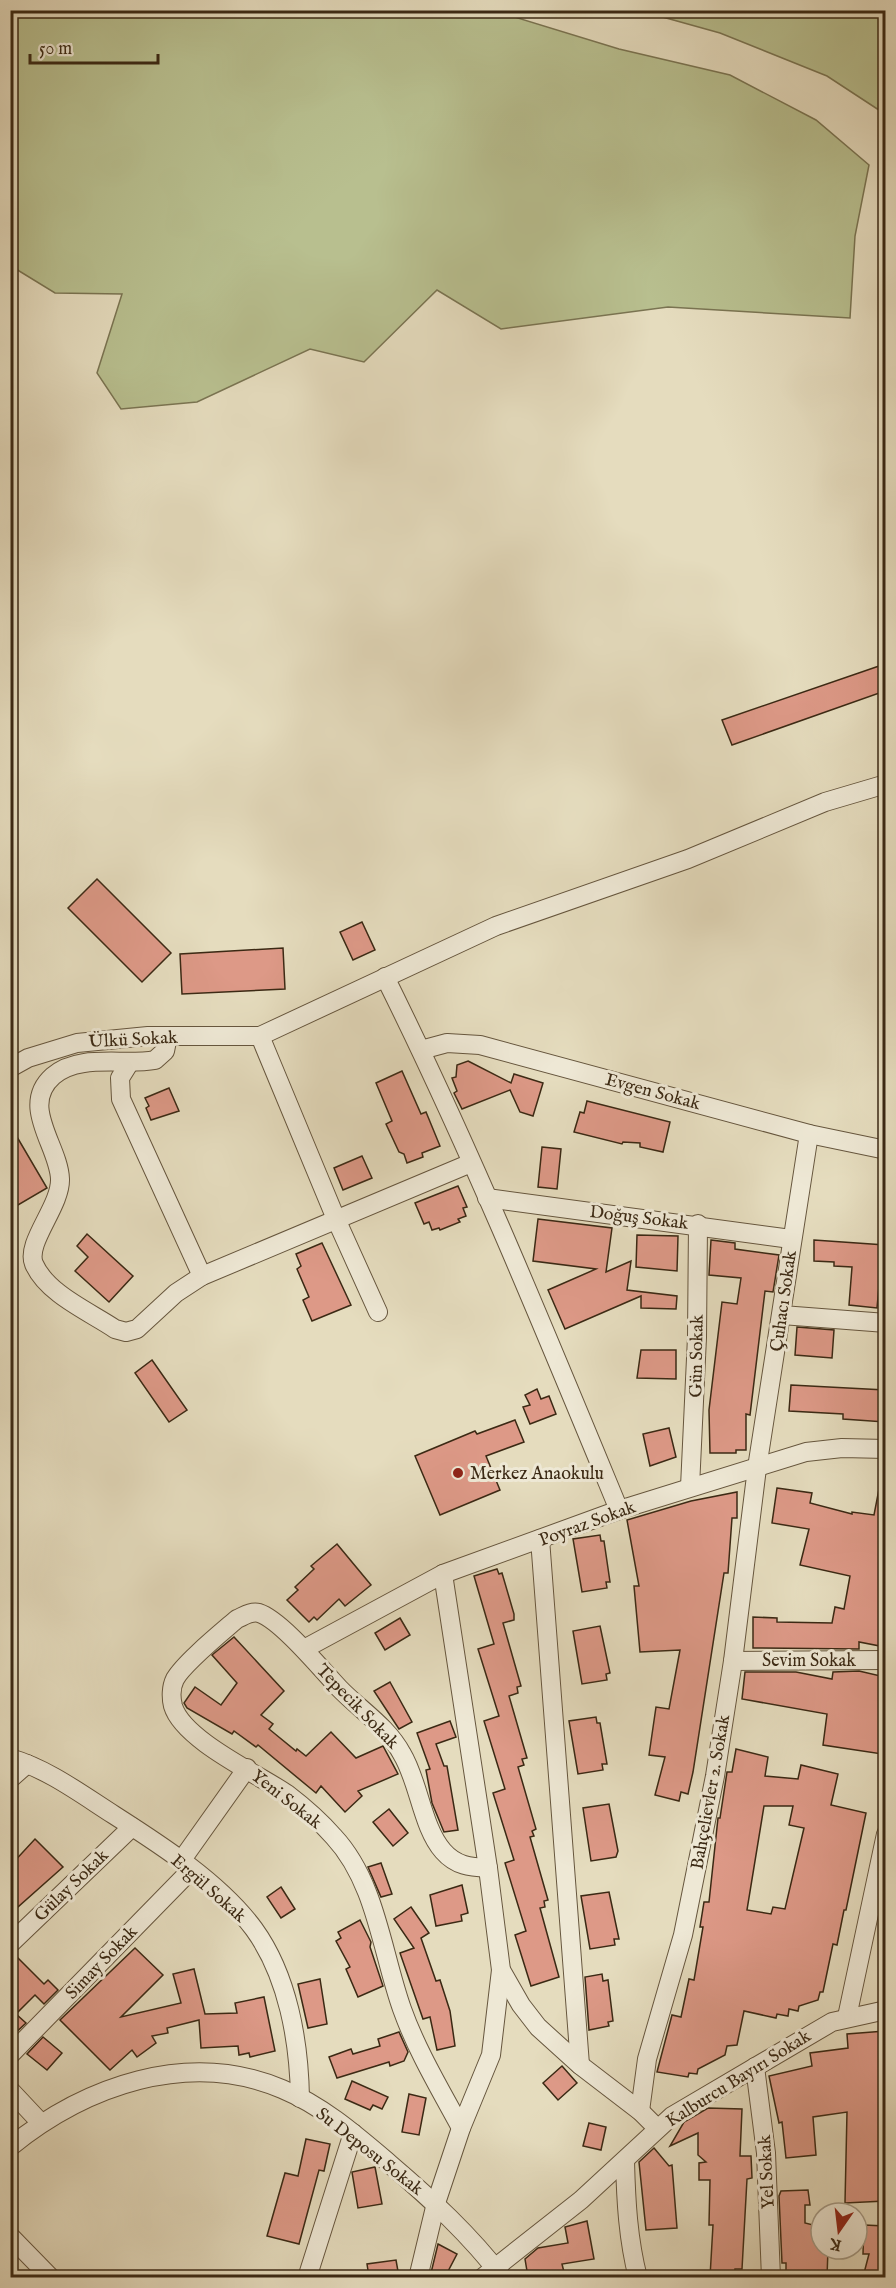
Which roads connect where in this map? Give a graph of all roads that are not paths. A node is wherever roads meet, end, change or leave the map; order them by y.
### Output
1 (885, 784) edge
2 (384, 977) junction
3 (260, 1035) junction
4 (168, 1036) junction
5 (421, 1050) junction
6 (130, 1062) junction
7 (10, 1068) edge
8 (809, 1134) junction
9 (885, 1149) edge
10 (471, 1162) junction
11 (487, 1198) junction
12 (336, 1219) junction
13 (698, 1224) junction
14 (791, 1239) junction
15 (202, 1276) junction
16 (378, 1312) dead end
17 (782, 1315) junction
18 (885, 1323) edge
19 (885, 1449) edge
20 (757, 1468) junction
21 (690, 1487) junction
22 (619, 1510) junction
23 (540, 1539) junction
24 (443, 1574) junction
25 (304, 1649) junction
26 (733, 1660) junction
27 (885, 1660) edge
28 (19, 1761) edge
29 (247, 1768) junction
30 (10, 1779) edge
31 (132, 1827) junction
32 (885, 1834) edge
33 (186, 1865) junction
34 (488, 1868) junction
35 (10, 1944) edge
36 (501, 1970) junction
37 (885, 2010) edge
38 (847, 2017) junction
39 (10, 2055) edge
40 (580, 2065) junction
41 (755, 2067) junction
42 (10, 2090) edge
43 (300, 2098) junction
44 (640, 2110) junction
45 (41, 2122) junction
46 (461, 2128) junction
47 (657, 2128) junction
48 (353, 2133) junction
49 (10, 2147) edge
50 (625, 2161) junction
51 (436, 2203) junction
52 (10, 2236) edge
53 (493, 2274) edge
54 (51, 2277) edge
55 (307, 2277) edge
56 (418, 2277) edge
57 (638, 2277) edge
58 (771, 2277) edge

1 - 2 street
2 - 3 street
2 - 5 street
3 - 4 street, Ülkü Sokak
3 - 12 street
4 - 6 street
4 - 7 street, Ülkü Sokak
5 - 8 street, Evgen Sokak
5 - 10 street
6 - 15 street
6 - 15 street
8 - 9 street, Evgen Sokak
8 - 14 street, Çuhacı Sokak
10 - 11 street
10 - 12 street
11 - 13 street, Doğuş Sokak
11 - 22 street
12 - 15 street
12 - 16 street
13 - 14 street, Doğuş Sokak
13 - 21 street, Gün Sokak
14 - 17 street, Çuhacı Sokak
17 - 18 street
17 - 20 street, Çuhacı Sokak
19 - 20 street, Poyraz Sokak
20 - 21 street, Poyraz Sokak
20 - 26 street, Bahçelievler 2. Sokak
21 - 22 street, Poyraz Sokak
22 - 23 street, Poyraz Sokak
23 - 24 street, Poyraz Sokak
23 - 40 street
24 - 25 street, Poyraz Sokak
24 - 34 street
25 - 29 street, Yeni Sokak
25 - 34 street, Tepecik Sokak
26 - 27 street, Sevim Sokak
26 - 44 street, Bahçelievler 2. Sokak
28 - 30 street
28 - 31 street, Ergül Sokak
29 - 33 street, Simay Sokak
29 - 46 street, Yeni Sokak
31 - 33 street, Ergül Sokak
31 - 35 street, Gülay Sokak
32 - 38 street
33 - 39 street, Simay Sokak
33 - 43 street, Ergül Sokak
34 - 36 street
36 - 40 street
36 - 46 street
37 - 38 street, Kalburcu Bayırı Sokak
38 - 41 street, Kalburcu Bayırı Sokak
40 - 44 street
41 - 47 street, Kalburcu Bayırı Sokak
41 - 58 street, Yel Sokak
42 - 45 street
43 - 45 street, Su Deposu Sokak
43 - 48 street, Su Deposu Sokak
44 - 47 street
45 - 49 street, Su Deposu Sokak
46 - 51 street
47 - 50 street, Kalburcu Bayırı Sokak
48 - 51 street, Su Deposu Sokak
48 - 55 street
50 - 53 street, Kalburcu Bayırı Sokak
50 - 57 street
51 - 53 street, Su Deposu Sokak
51 - 56 street
52 - 54 street

